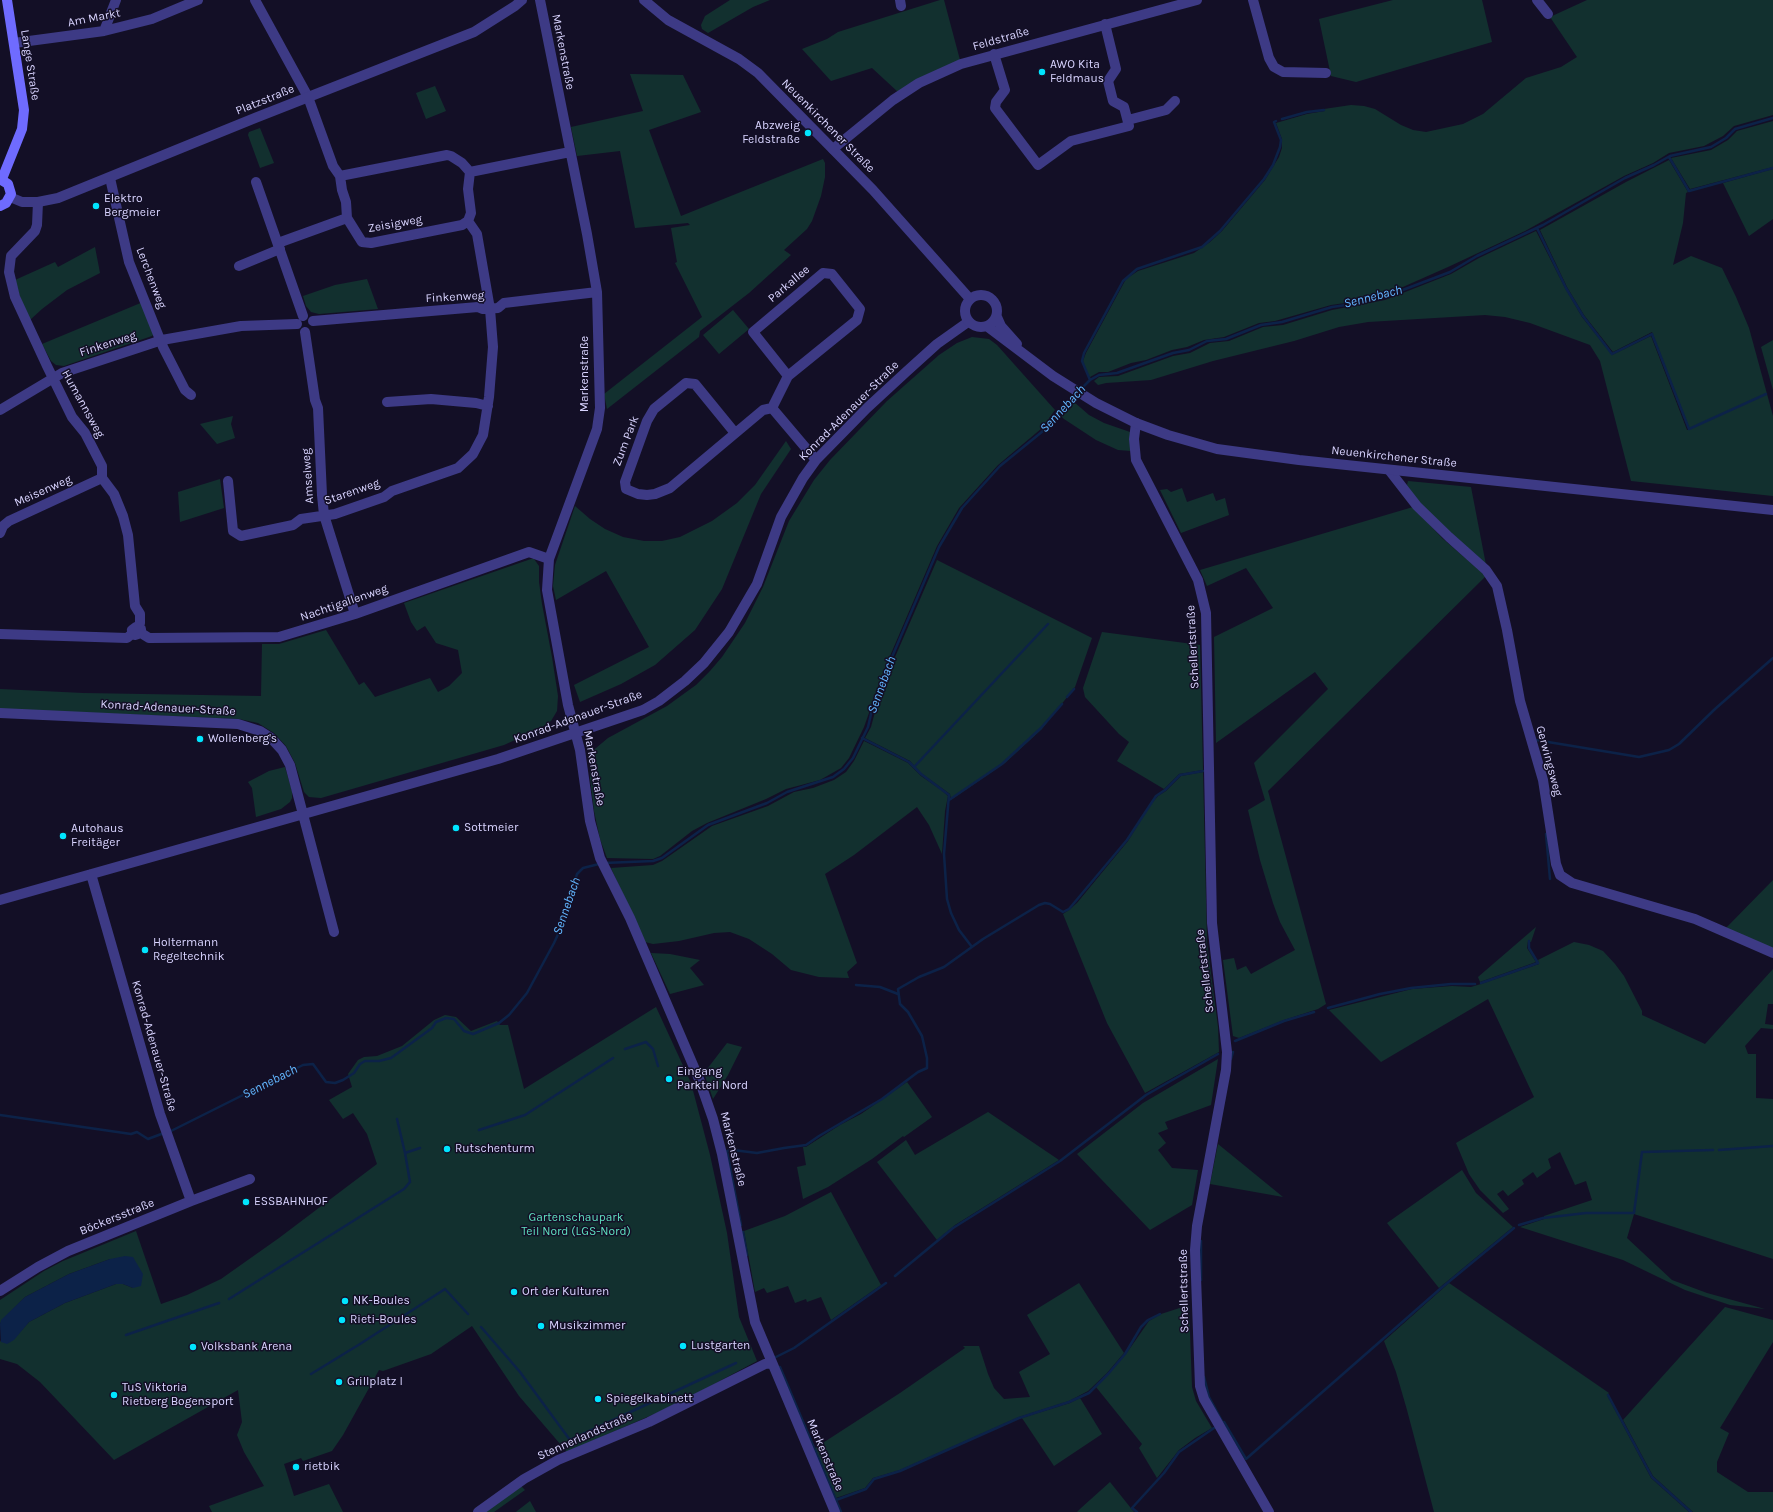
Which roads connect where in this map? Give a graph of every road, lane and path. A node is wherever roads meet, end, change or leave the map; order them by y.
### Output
1 (7, 0) edge
2 (116, 0) edge
3 (198, 0) edge
4 (255, 0) edge
5 (522, 0) edge
6 (540, 0) edge
7 (644, 0) edge
8 (1197, 0) edge
9 (1253, 0) edge
10 (1537, 0) edge
11 (1548, 14) dead end
12 (1106, 24) junction
13 (104, 31) junction
14 (14, 43) junction
15 (994, 54) junction
16 (1326, 73) dead end
17 (308, 97) junction
18 (1175, 101) dead end
19 (1128, 120) junction
20 (832, 149) junction
21 (570, 152) junction
22 (470, 172) junction
23 (340, 176) junction
24 (110, 178) junction
25 (1, 179) edge
26 (256, 182) dead end
27 (10, 197) junction
28 (38, 202) junction
29 (0, 206) edge
30 (347, 218) junction
31 (468, 222) junction
32 (279, 246) junction
33 (239, 266) dead end
34 (597, 292) junction
35 (970, 299) junction
36 (490, 309) junction
37 (997, 317) junction
38 (300, 320) junction
39 (312, 321) junction
40 (968, 322) junction
41 (988, 327) junction
42 (305, 332) junction
43 (162, 340) junction
44 (1033, 361) junction
45 (788, 376) junction
46 (53, 378) junction
47 (191, 395) dead end
48 (387, 402) dead end
49 (488, 406) junction
50 (772, 408) junction
51 (0, 410) edge
52 (1136, 423) junction
53 (734, 433) junction
54 (816, 460) junction
55 (1389, 470) junction
56 (102, 478) junction
57 (228, 481) dead end
58 (1773, 510) edge
59 (324, 515) junction
60 (0, 533) edge
61 (549, 559) junction
62 (355, 614) junction
63 (137, 631) junction
64 (0, 634) edge
65 (0, 714) edge
66 (575, 734) junction
67 (303, 814) junction
68 (91, 874) junction
69 (0, 900) edge
70 (334, 932) dead end
71 (1773, 953) edge
72 (250, 1179) dead end
73 (191, 1201) junction
74 (0, 1291) edge
75 (772, 1363) junction
76 (478, 1512) edge
77 (835, 1512) edge
78 (1269, 1512) edge

1 - 14 main road, Lange Straße
2 - 13 street
3 - 13 street, Am Markt
4 - 17 street
5 - 17 street, Platzstraße
6 - 21 street, Markenstraße
7 - 20 street, Neuenkirchener Straße
8 - 12 street, Feldstraße
9 - 16 street
10 - 11 street
12 - 15 street, Feldstraße
12 - 19 street
13 - 14 street, Am Markt
14 - 25 main road, Lange Straße
15 - 19 street
15 - 20 street, Feldstraße
17 - 23 street, Zeisigweg
17 - 24 street, Platzstraße
18 - 19 street
20 - 35 street, Neuenkirchener Straße
21 - 22 street
21 - 34 street, Markenstraße
22 - 23 street
22 - 31 street
23 - 30 street, Zeisigweg
24 - 28 street, Platzstraße
24 - 43 street, Lerchenweg
25 - 27 main road
26 - 32 street
27 - 28 street, Platzstraße
27 - 29 main road
28 - 46 street, Humannsweg
30 - 31 street, Zeisigweg
30 - 32 street
31 - 36 street
32 - 33 street
32 - 38 street
34 - 36 street, Finkenweg
34 - 61 street, Markenstraße
35 - 37 street
35 - 40 street
36 - 39 street, Finkenweg
36 - 49 street, Starenweg
37 - 41 street
37 - 44 street, Neuenkirchener Straße
38 - 39 street
38 - 42 street
38 - 43 street, Finkenweg
39 - 42 street
40 - 41 street
40 - 54 street, Konrad-Adenauer-Straße
41 - 44 street, Neuenkirchener Straße
42 - 59 street, Amselweg
43 - 46 street, Finkenweg
43 - 47 street
44 - 52 street, Neuenkirchener Straße
45 - 45 street, Parkallee
45 - 50 street, Parkallee
46 - 51 street, Finkenweg
46 - 56 street, Humannsweg
48 - 49 street
49 - 59 street, Starenweg
50 - 53 street, Zum Park
50 - 54 street
52 - 55 street, Neuenkirchener Straße
52 - 78 street, Schellertstraße
53 - 53 street, Zum Park
54 - 66 street, Konrad-Adenauer-Straße
55 - 58 street, Neuenkirchener Straße
55 - 71 street, Gerwingsweg
56 - 60 street, Meisenweg
56 - 63 street, Humannsweg
57 - 59 street, Starenweg
59 - 62 street, Amselweg
61 - 62 street, Nachtigallenweg
61 - 66 street, Markenstraße
62 - 63 street, Nachtigallenweg
63 - 64 street, Nachtigallenweg
65 - 67 street, Konrad-Adenauer-Straße
66 - 67 street, Konrad-Adenauer-Straße
66 - 75 street, Markenstraße
67 - 68 street, Konrad-Adenauer-Straße
67 - 70 street, Konrad-Adenauer-Straße
68 - 69 street, Konrad-Adenauer-Straße
68 - 73 street, Konrad-Adenauer-Straße
72 - 73 street, Böckersstraße
73 - 74 street, Böckersstraße
75 - 76 street, Stennerlandstraße
75 - 77 street, Markenstraße

